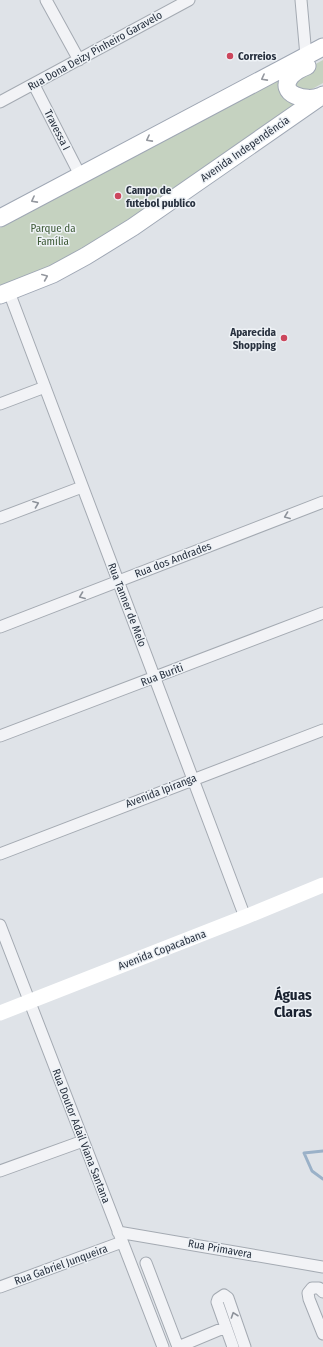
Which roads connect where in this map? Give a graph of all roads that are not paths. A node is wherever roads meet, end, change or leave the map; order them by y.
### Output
1 (46, 0) edge
2 (189, 0) edge
3 (301, 0) edge
4 (323, 47) edge
5 (315, 56) edge
6 (79, 60) junction
7 (34, 85) junction
8 (323, 95) edge
9 (0, 102) edge
10 (80, 175) junction
11 (0, 218) edge
12 (4, 293) edge
13 (45, 387) junction
14 (0, 404) edge
15 (82, 487) junction
16 (323, 502) edge
17 (0, 518) edge
18 (118, 581) junction
19 (323, 613) edge
20 (0, 627) edge
21 (154, 678) junction
22 (323, 730) edge
23 (0, 736) edge
24 (192, 779) junction
25 (0, 854) edge
26 (323, 885) edge
27 (245, 917) junction
28 (0, 925) edge
29 (29, 1002) junction
30 (0, 1013) edge
31 (83, 1141) junction
32 (0, 1171) edge
33 (120, 1237) junction
34 (146, 1263) dead end
35 (323, 1267) edge
36 (0, 1287) edge
37 (323, 1292) edge
38 (226, 1328) junction
39 (323, 1334) edge
40 (162, 1345) edge
41 (150, 1347) edge
42 (178, 1347) edge
43 (233, 1347) edge
44 (245, 1347) edge

1 - 6 street
2 - 6 street, Rua Dona Deizy Pinheiro Garavelo
3 - 5 street
4 - 5 main road
5 - 8 main road
5 -> 10 main road
6 - 7 street, Rua Dona Deizy Pinheiro Garavelo
7 - 9 street, Rua Dona Deizy Pinheiro Garavelo
7 - 10 street, Travessa I
12 -> 8 main road, Avenida Independência
10 -> 11 main road
12 - 13 street, Rua Tanner de Melo
13 - 14 street
13 - 15 street, Rua Tanner de Melo
17 -> 15 street
15 - 18 street, Rua Tanner de Melo
16 -> 18 street, Rua dos Andrades
18 -> 20 street, Rua dos Andrades
18 - 21 street, Rua Tanner de Melo
19 - 21 street, Rua Buriti
21 - 23 street, Rua Buriti
21 - 24 street, Rua Tanner de Melo
22 - 24 street, Avenida Ipiranga
24 - 25 street, Avenida Ipiranga
24 - 27 street, Rua Tanner de Melo
26 - 27 street, Avenida Copacabana
27 - 29 street, Avenida Copacabana
28 - 29 street, Rua Doutor Adail Viana Santana
29 - 30 street, Avenida Copacabana
29 - 31 street, Rua Doutor Adail Viana Santana
31 - 32 street
31 - 33 street, Rua Doutor Adail Viana Santana
33 - 35 street, Rua Primavera
33 - 36 street, Rua Gabriel Junqueira
33 - 40 street, Rua Doutor Adail Viana Santana
34 - 42 street
37 - 39 street
38 - 42 street
38 - 43 street
44 -> 38 street
40 - 41 street

